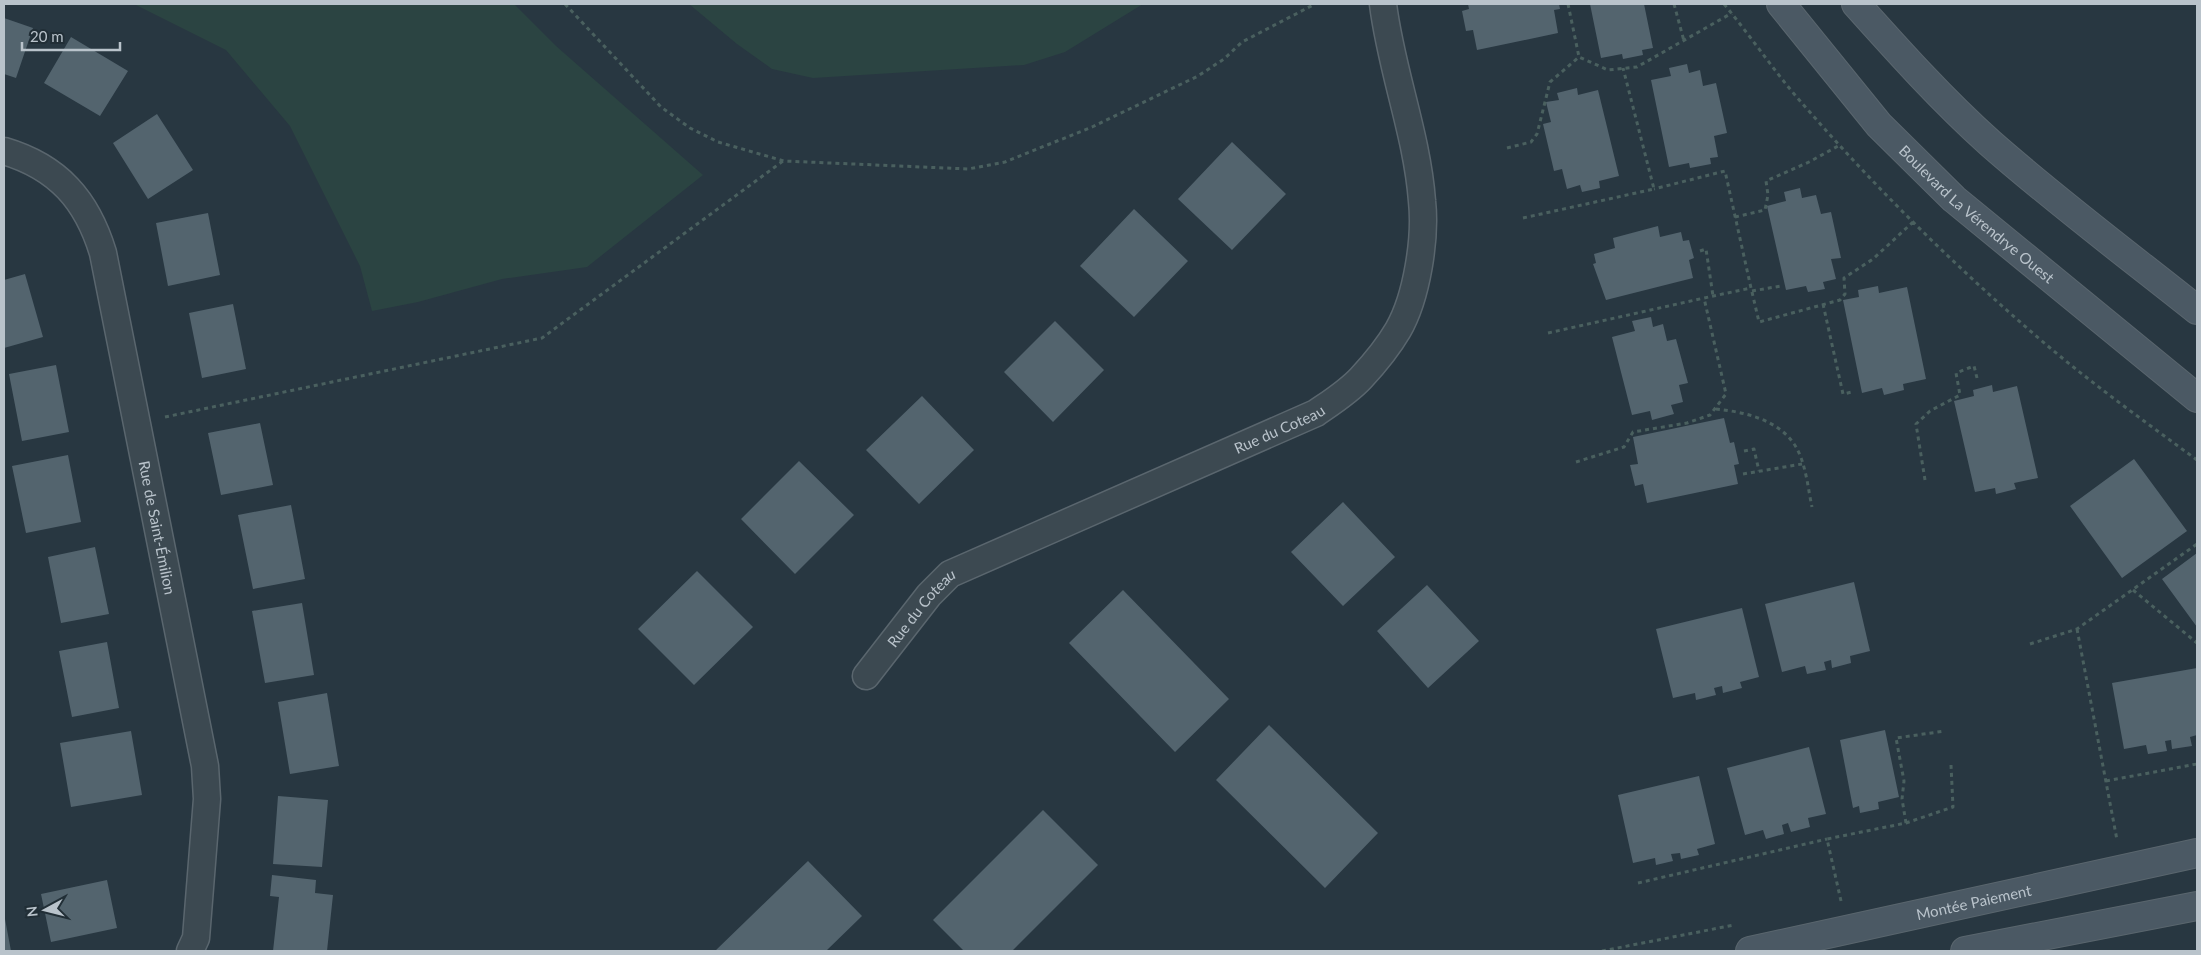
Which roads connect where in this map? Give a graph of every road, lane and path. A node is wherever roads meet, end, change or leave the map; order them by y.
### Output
1 (565, 4) edge
2 (1315, 4) edge
3 (1383, 4) edge
4 (1568, 4) edge
5 (1674, 4) edge
6 (1724, 4) edge
7 (1781, 4) edge
8 (1856, 4) edge
9 (1732, 13) junction
10 (1684, 41) junction
11 (1579, 57) junction
12 (1623, 68) junction
13 (1840, 145) junction
14 (1507, 148) dead end
15 (4, 151) edge
16 (784, 161) junction
17 (1654, 189) junction
18 (1735, 217) junction
19 (1523, 218) dead end
20 (1913, 222) junction
21 (1700, 251) dead end
22 (1780, 286) dead end
23 (1752, 290) junction
24 (1713, 296) junction
25 (1704, 298) junction
26 (1823, 304) junction
27 (2197, 310) edge
28 (1548, 333) dead end
29 (1977, 378) dead end
30 (1852, 392) dead end
31 (2197, 398) edge
32 (1715, 409) junction
33 (137, 423) junction
34 (1744, 451) dead end
35 (2197, 460) edge
36 (1576, 462) dead end
37 (1802, 464) junction
38 (1759, 471) junction
39 (1743, 474) dead end
40 (1925, 480) dead end
41 (1812, 508) dead end
42 (2197, 544) edge
43 (2133, 590) junction
44 (2076, 629) junction
45 (2197, 643) edge
46 (2030, 644) dead end
47 (866, 676) dead end
48 (1945, 731) dead end
49 (2197, 764) edge
50 (1951, 765) dead end
51 (2106, 781) junction
52 (1906, 823) junction
53 (1826, 839) junction
54 (2118, 848) dead end
55 (2197, 854) edge
56 (1638, 884) dead end
57 (2197, 906) edge
58 (1842, 907) dead end
59 (2197, 916) edge
60 (2084, 929) junction
61 (190, 951) edge
62 (1750, 951) edge
63 (1964, 951) edge

1 - 16 path
2 - 16 path
3 - 47 street, Rue du Coteau
4 - 11 path
5 - 10 path
6 - 9 path
7 - 31 main road, Boulevard La Vérendrye Ouest
8 - 27 main road
9 - 10 path
9 - 13 path
10 - 12 path
11 - 12 path
11 - 14 path
12 - 17 path
13 - 18 path
13 - 20 path
15 - 33 street, Rue de Saint-Émilion
16 - 33 path
17 - 18 path
17 - 19 path
18 - 23 path
20 - 26 path
20 - 35 path
21 - 24 path
22 - 23 path
23 - 24 path
23 - 26 path
24 - 25 path
25 - 28 path
25 - 32 path
26 - 30 path
29 - 40 path
32 - 36 path
32 - 37 path
33 - 61 street, Rue de Saint-Émilion
34 - 38 path
37 - 38 path
37 - 41 path
38 - 39 path
42 - 43 path
43 - 44 path
43 - 45 path
44 - 46 path
44 - 51 path
48 - 52 path
49 - 51 path
50 - 52 path
51 - 54 path
52 - 53 path
53 - 56 path
53 - 58 path
55 - 62 main road, Montée Paiement
57 - 60 main road
59 - 60 main road
60 - 63 main road

